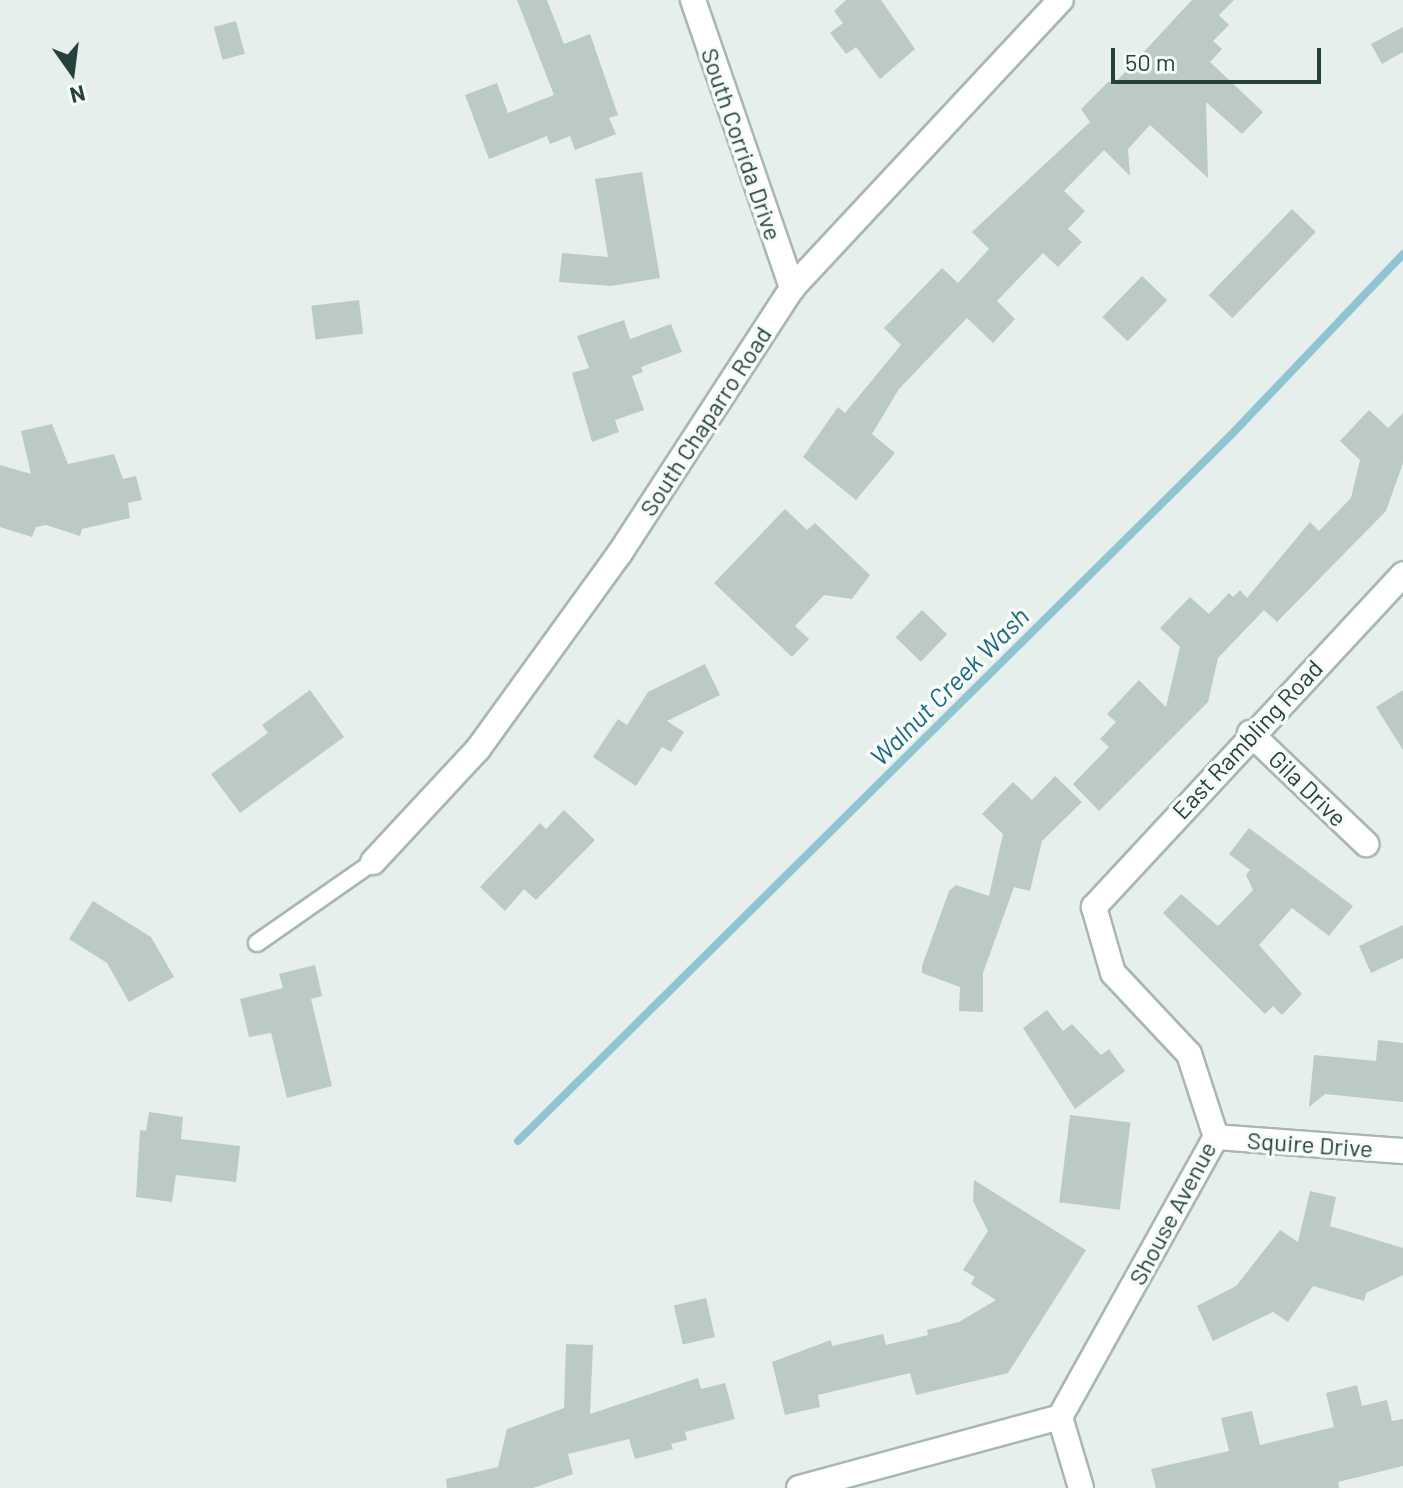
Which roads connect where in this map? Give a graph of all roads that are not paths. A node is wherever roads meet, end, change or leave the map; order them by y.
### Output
1 (693, 0) edge
2 (1061, 0) edge
3 (792, 288) junction
4 (1403, 574) edge
5 (1250, 733) junction
6 (1366, 844) dead end
7 (373, 862) joint
8 (1094, 907) joint
9 (257, 943) dead end
10 (1216, 1137) junction
11 (1403, 1151) edge
12 (1060, 1417) junction
13 (799, 1488) edge
14 (1081, 1488) edge

1 - 3 street, South Corrida Drive
2 - 3 street, South Chaparro Road
3 - 7 street, South Chaparro Road
4 - 5 street, East Rambling Road
5 - 6 street, Gila Drive
5 - 8 street, East Rambling Road
7 - 9 lane
8 - 10 street, Shouse Avenue
10 - 11 street, Squire Drive
10 - 12 street, Shouse Avenue
12 - 13 street
12 - 14 street

